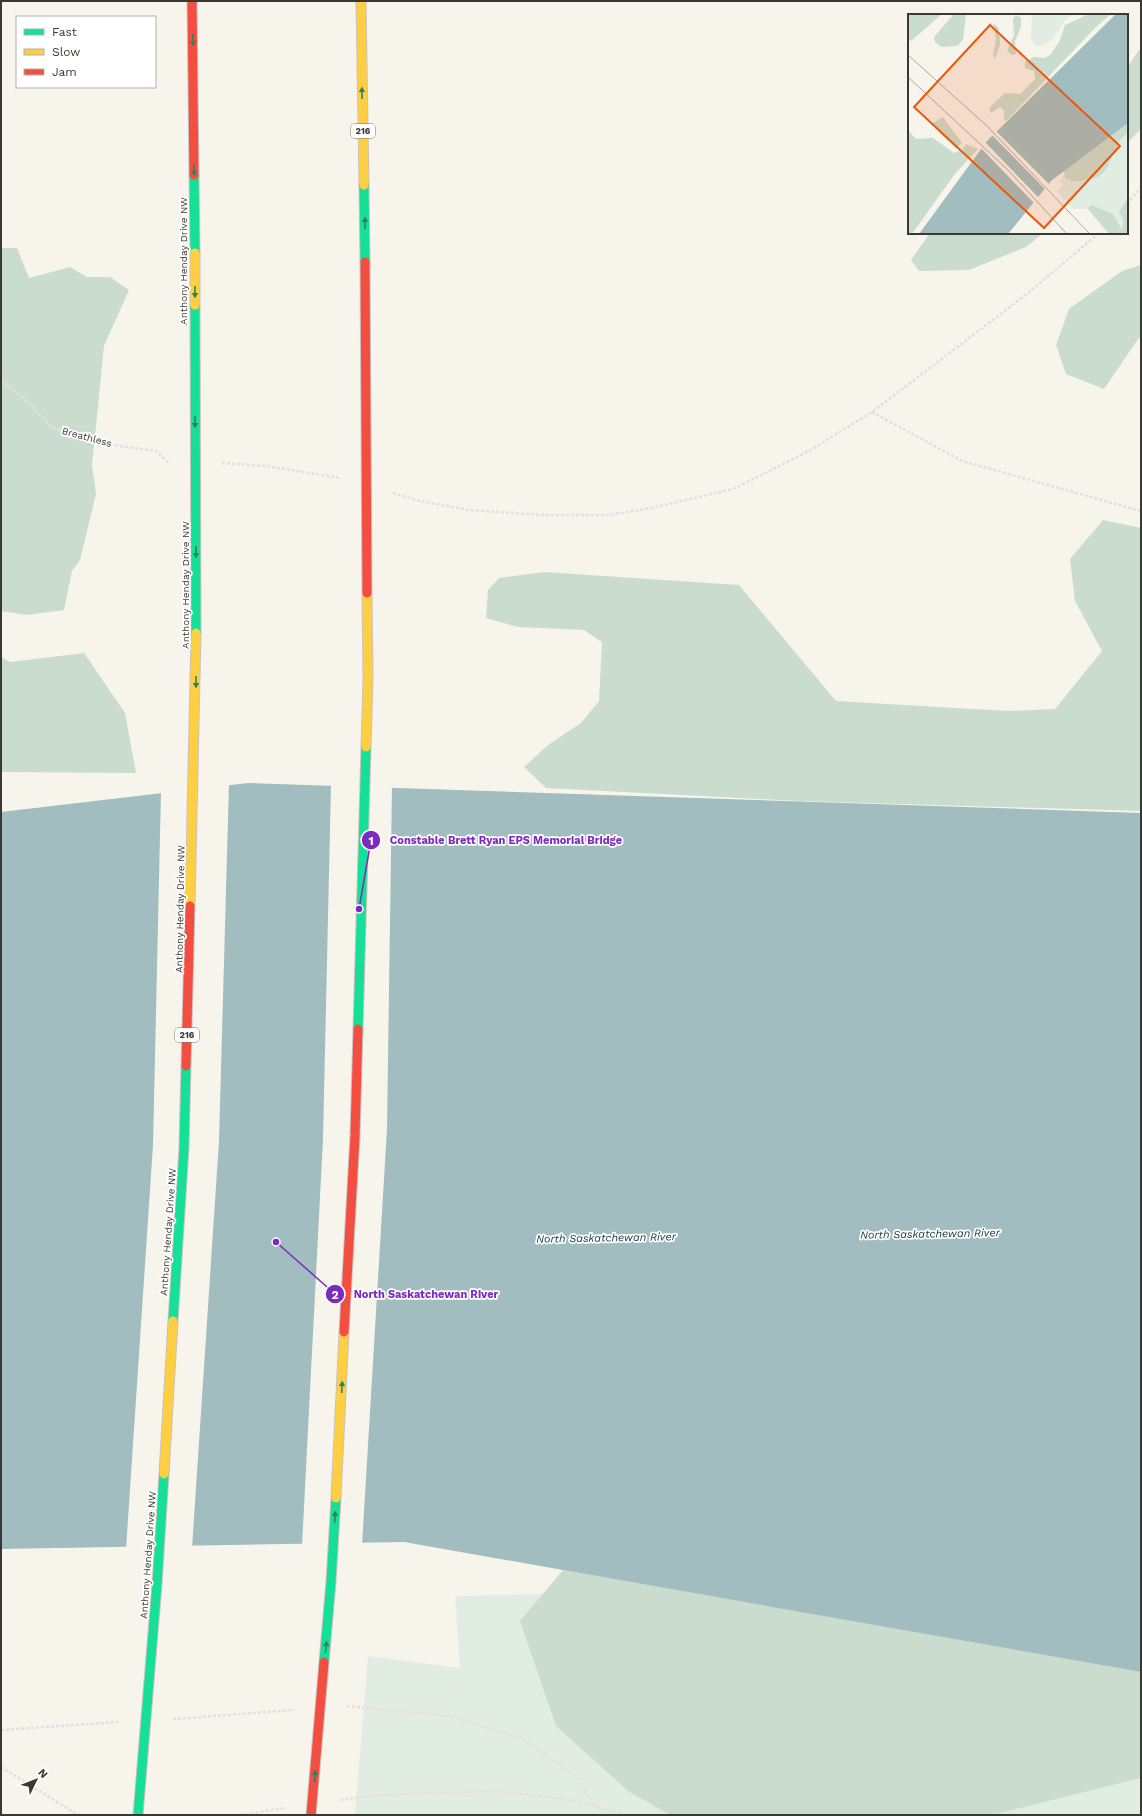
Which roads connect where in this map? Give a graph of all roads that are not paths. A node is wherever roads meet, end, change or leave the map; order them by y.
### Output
1 (192, 1) edge
2 (361, 1) edge
3 (138, 1815) edge
4 (312, 1815) edge

1 -> 3 highway, Anthony Henday Drive NW / 216, bridge
4 -> 2 highway, 216, bridge

